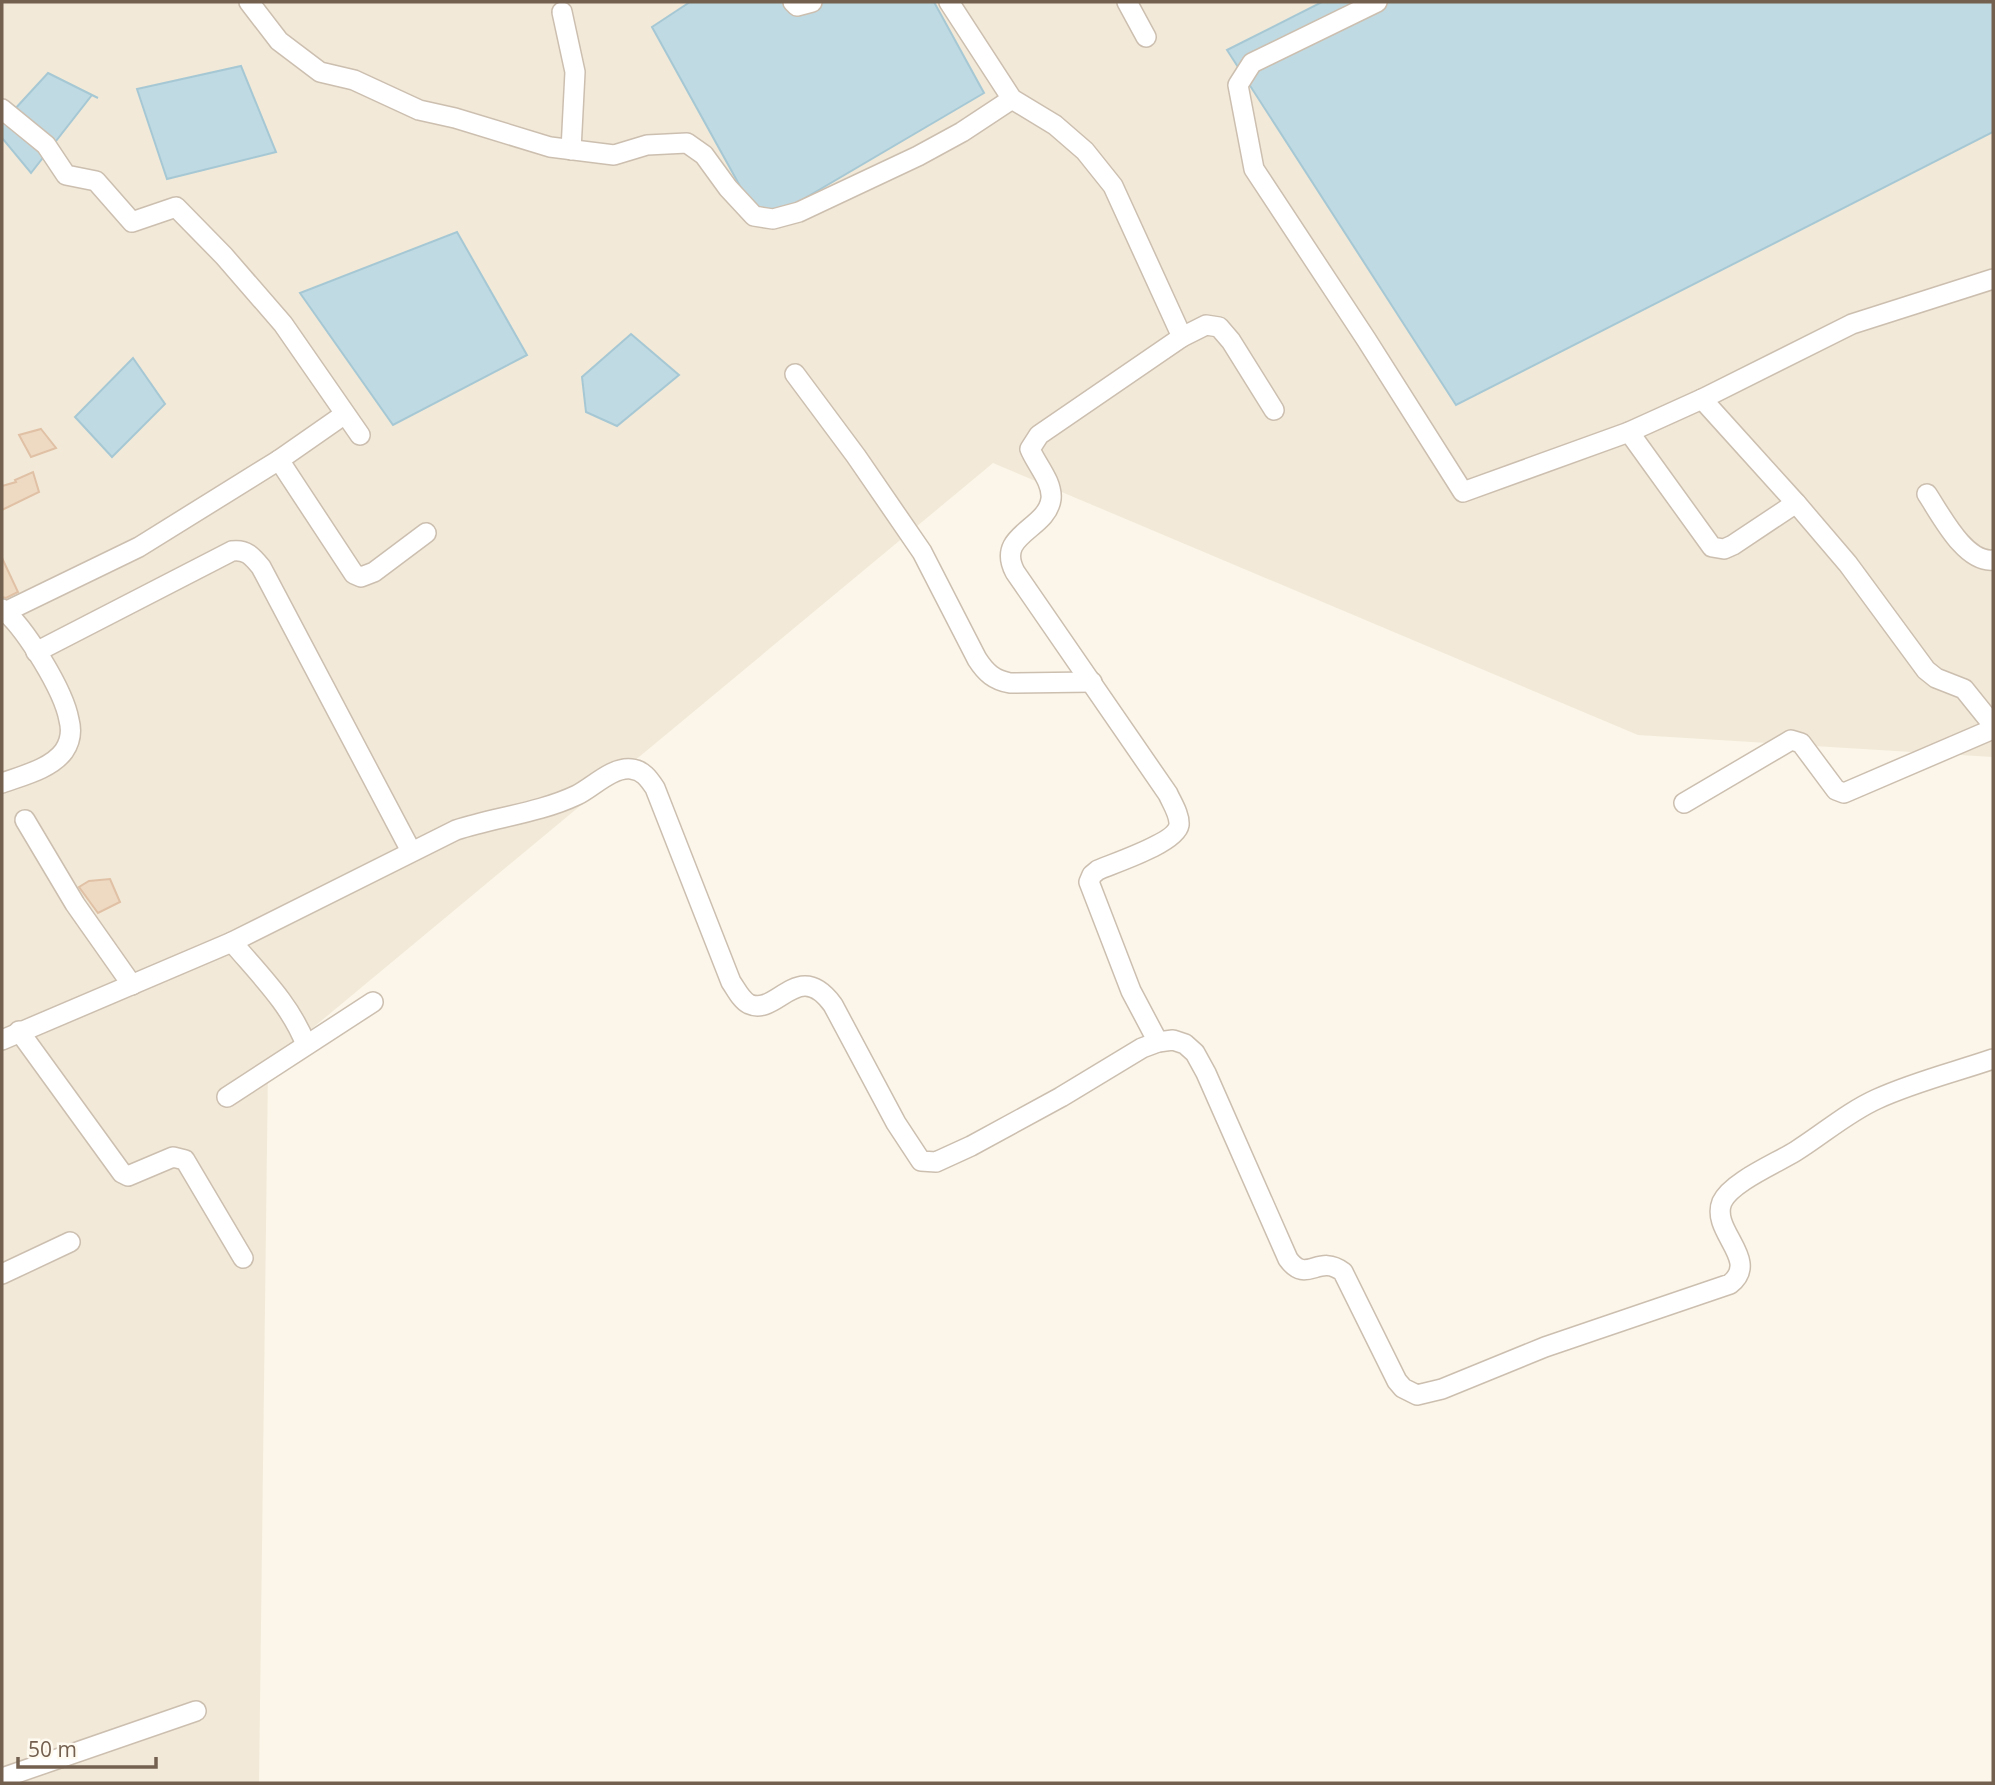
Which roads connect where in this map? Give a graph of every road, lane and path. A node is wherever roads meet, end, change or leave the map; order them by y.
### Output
1 (249, 2) edge
2 (793, 2) edge
3 (812, 2) edge
4 (949, 2) edge
5 (1127, 2) edge
6 (1377, 2) edge
7 (562, 12) dead end
8 (1146, 37) dead end
9 (1012, 99) junction
10 (2, 109) edge
11 (571, 150) junction
12 (1993, 279) edge
13 (1182, 337) junction
14 (795, 374) dead end
15 (1702, 399) junction
16 (1274, 410) dead end
17 (345, 414) junction
18 (1629, 432) junction
19 (360, 435) dead end
20 (279, 460) junction
21 (1927, 494) dead end
22 (1796, 503) junction
23 (426, 533) dead end
24 (1993, 560) edge
25 (3, 610) edge
26 (36, 652) junction
27 (1092, 682) junction
28 (1993, 727) edge
29 (2, 783) edge
30 (1684, 803) dead end
31 (25, 820) dead end
32 (411, 851) junction
33 (232, 942) junction
34 (132, 985) junction
35 (373, 1002) dead end
36 (10, 1035) edge
37 (1158, 1041) junction
38 (306, 1045) junction
39 (1993, 1059) edge
40 (227, 1097) dead end
41 (70, 1242) dead end
42 (243, 1258) dead end
43 (2, 1274) edge
44 (196, 1711) dead end
45 (2, 1778) edge

1 - 11 street
2 - 3 street
4 - 9 street
5 - 8 street
6 - 18 street
7 - 11 street
9 - 11 street
9 - 13 street
10 - 17 street
12 - 15 street
13 - 16 street
13 - 27 street
14 - 27 street
15 - 18 street
15 - 22 street
17 - 19 street
17 - 20 street
18 - 22 street
20 - 23 street
20 - 25 street
21 - 24 street
22 - 28 street
25 - 26 street
26 - 29 street
26 - 32 street
27 - 37 street
28 - 30 street
31 - 34 street
32 - 33 street
32 - 37 street
33 - 34 street
33 - 38 street
34 - 36 street
35 - 38 street
36 - 42 street
37 - 39 street
38 - 40 street
41 - 43 street
44 - 45 street

